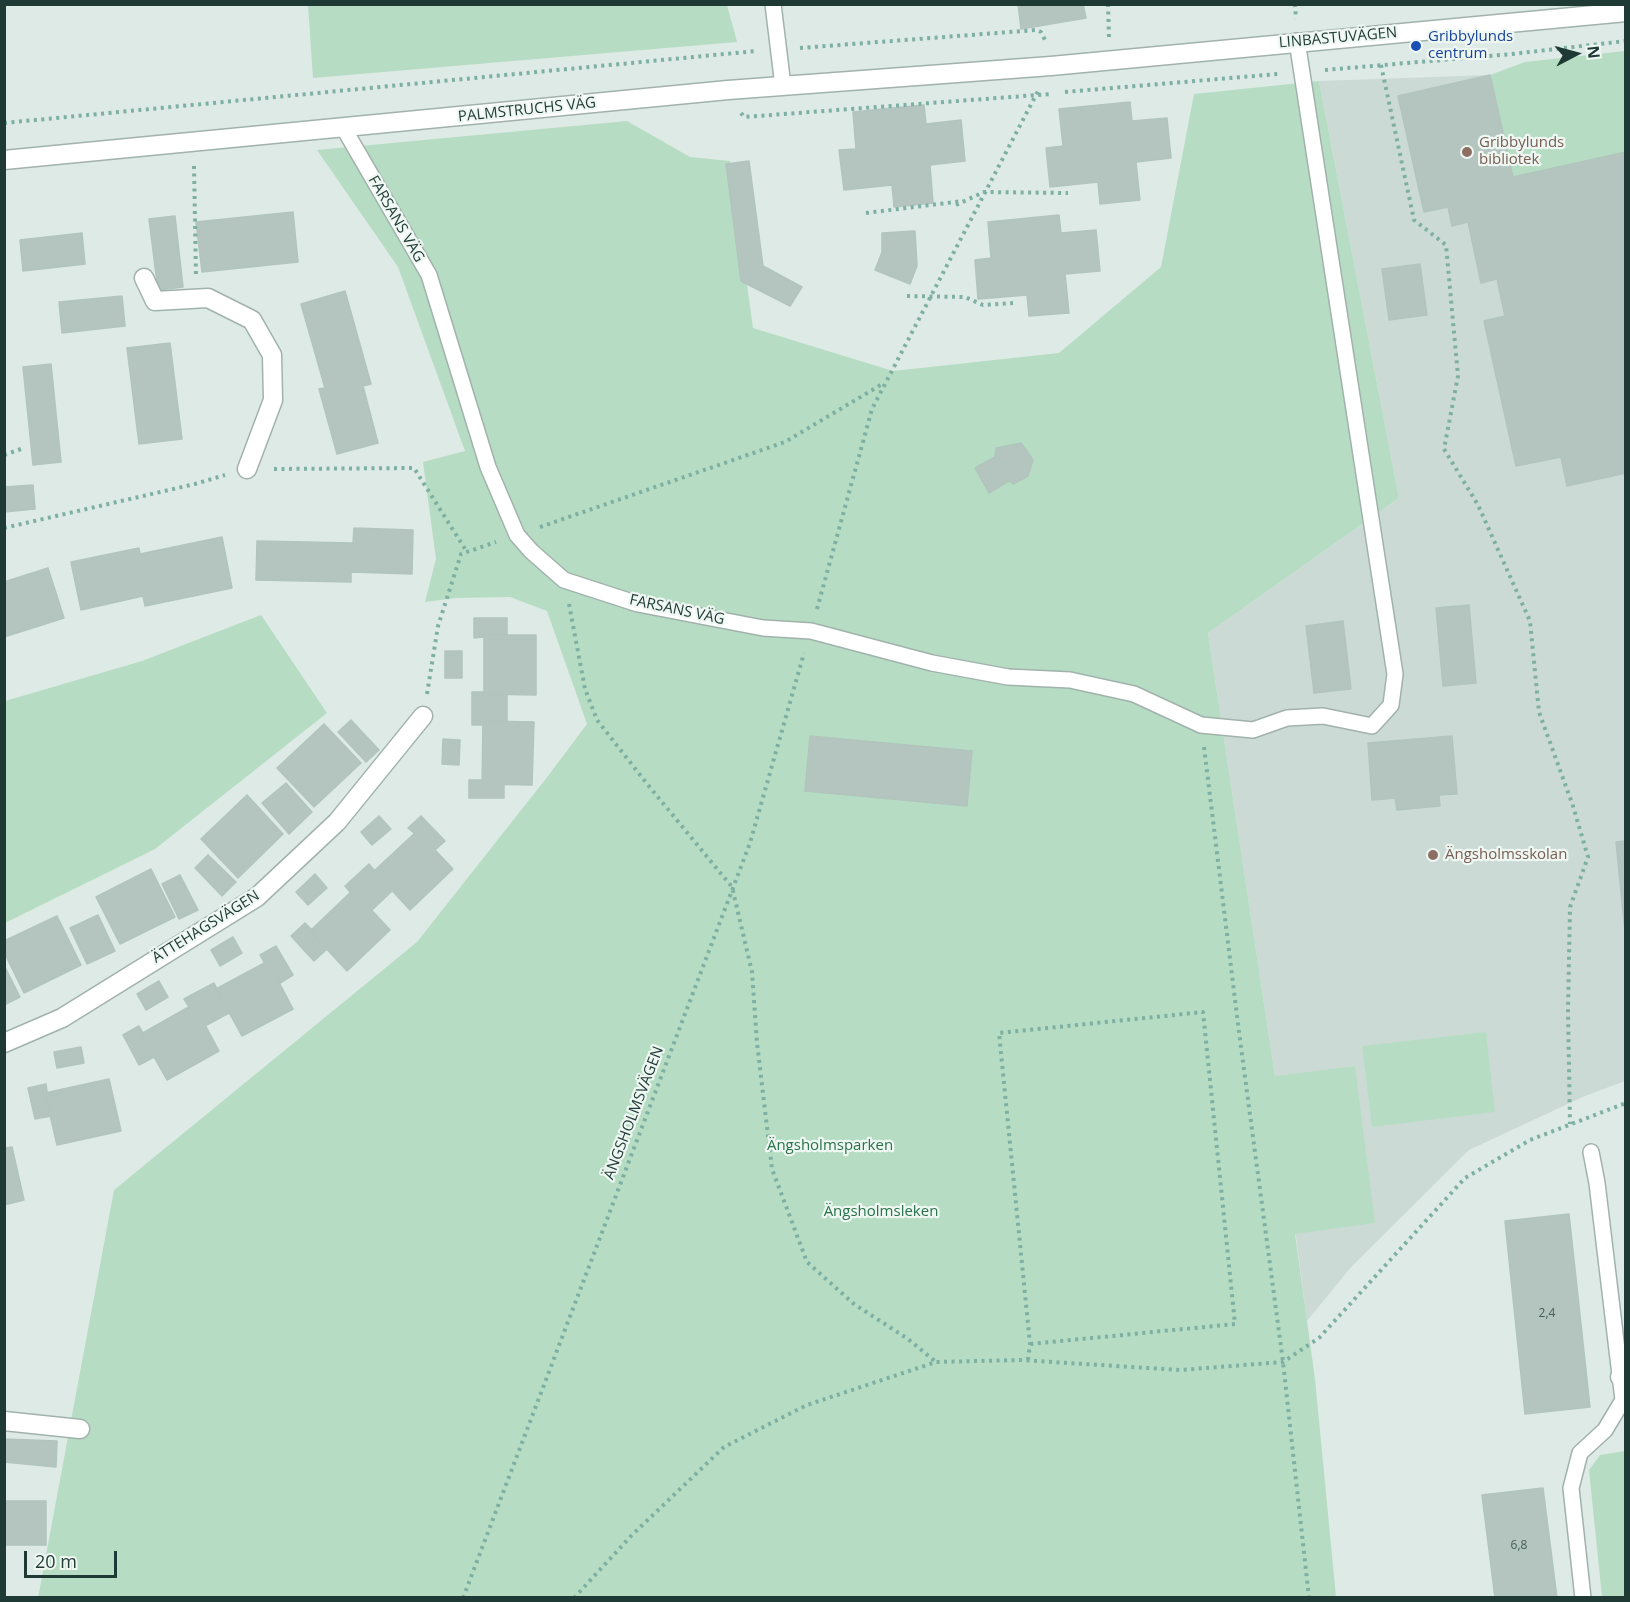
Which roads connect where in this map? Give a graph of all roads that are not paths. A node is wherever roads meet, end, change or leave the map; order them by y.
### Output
1 (773, 4) edge
2 (1626, 12) edge
3 (1297, 41) junction
4 (1051, 66) joint
5 (783, 86) junction
6 (343, 127) junction
7 (4, 160) edge
8 (144, 278) dead end
9 (247, 469) dead end
10 (423, 716) road end
11 (4, 1043) edge
12 (1591, 1152) dead end
13 (1623, 1377) edge
14 (4, 1421) edge
15 (80, 1429) dead end
16 (1583, 1598) edge

1 - 5 lane
2 - 3 street, LINBASTUVÄGEN
3 - 4 street, LINBASTUVÄGEN
3 - 6 lane, FARSANS VÄG
4 - 5 street, PALMSTRUCHS VÄG
5 - 6 street, PALMSTRUCHS VÄG
6 - 7 street, PALMSTRUCHS VÄG
8 - 9 street
10 - 11 street, ÄTTEHAGSVÄGEN
12 - 13 lane
13 - 16 lane
14 - 15 street

